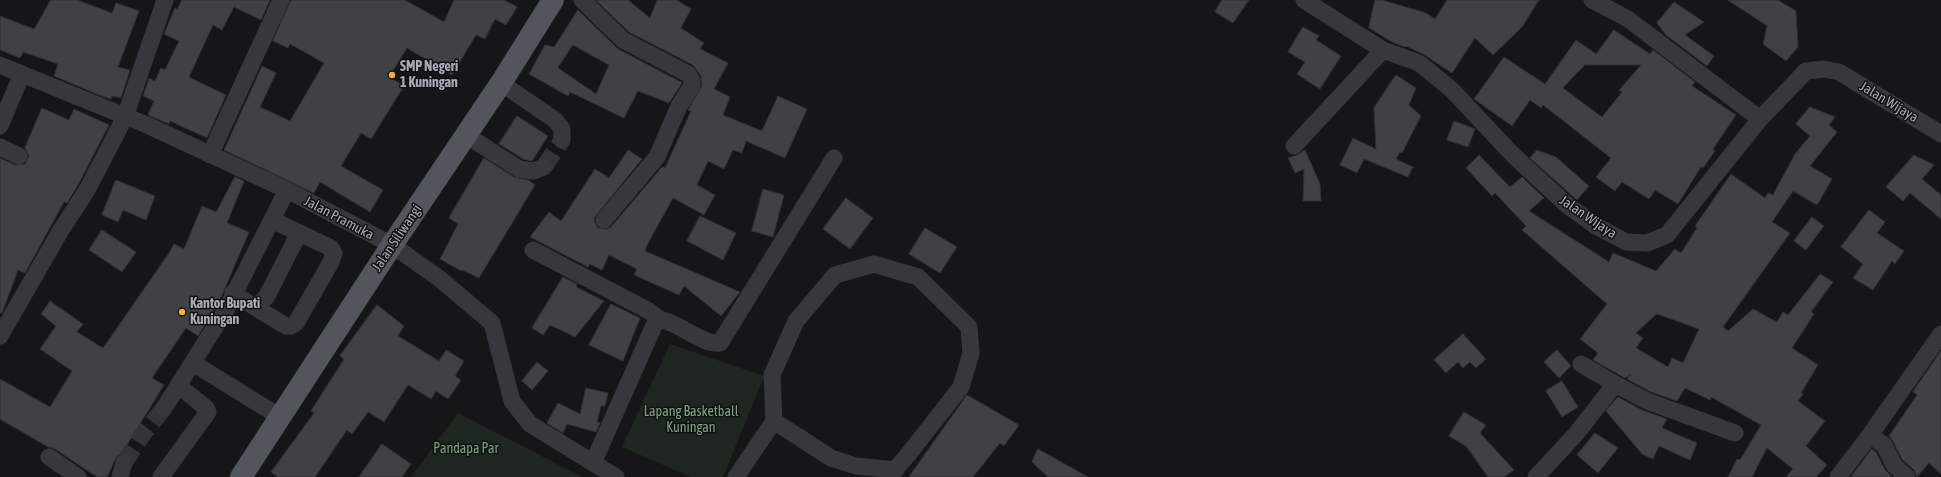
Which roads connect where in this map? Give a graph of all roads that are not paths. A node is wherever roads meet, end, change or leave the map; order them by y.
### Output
1 (166, 0) edge
2 (281, 0) edge
3 (553, 0) edge
4 (582, 0) edge
5 (1304, 0) edge
6 (1592, 0) edge
7 (1383, 50) junction
8 (0, 65) edge
9 (22, 74) junction
10 (501, 83) junction
11 (125, 117) junction
12 (1760, 119) junction
13 (0, 126) edge
14 (1941, 134) edge
15 (466, 135) junction
16 (562, 140) dead end
17 (1294, 146) dead end
18 (0, 147) edge
19 (210, 155) junction
20 (19, 156) dead end
21 (834, 158) dead end
22 (544, 167) dead end
23 (287, 190) junction
24 (272, 220) junction
25 (604, 220) dead end
26 (299, 232) junction
27 (392, 245) junction
28 (533, 250) dead end
29 (233, 293) junction
30 (256, 308) junction
31 (660, 320) junction
32 (1941, 334) edge
33 (0, 336) edge
34 (193, 363) junction
35 (1581, 364) dead end
36 (1615, 384) junction
37 (179, 386) junction
38 (164, 408) tunnel mouth
39 (280, 417) junction
40 (774, 421) junction
41 (1735, 433) dead end
42 (1870, 435) junction
43 (49, 456) dead end
44 (593, 463) junction
45 (892, 473) edge
46 (248, 475) edge
47 (78, 477) edge
48 (161, 477) edge
49 (616, 477) edge
50 (736, 477) edge
51 (1536, 477) edge
52 (1838, 477) edge
53 (1907, 477) edge

1 - 11 street
2 - 19 street
3 - 10 main road, Jalan Siliwangi
4 - 25 street
5 - 7 street, Jalan Wijaya
6 - 12 street
7 - 12 street, Jalan Wijaya
7 - 17 street
8 - 9 street, Jalan Pramuka
9 - 11 street, Jalan Pramuka
9 - 13 street
10 - 15 main road, Jalan Siliwangi
10 - 16 street
11 - 19 street, Jalan Pramuka
11 - 33 street
12 - 14 street, Jalan Wijaya
15 - 22 street
15 - 27 main road, Jalan Siliwangi
18 - 20 street
19 - 23 street, Jalan Pramuka
21 - 31 street
23 - 24 street
23 - 27 street, Jalan Pramuka
24 - 26 street
24 - 29 street
26 - 30 street
26 - 30 street
27 - 39 main road, Jalan Siliwangi
27 - 44 street, Jalan Pramuka
28 - 31 street
29 - 30 street
29 - 34 street
31 - 44 street
32 - 42 street
34 - 37 street
34 - 39 street
35 - 36 street
36 - 41 street
36 - 51 street
37 - 38 street
37 - 48 street
39 - 46 main road, Jalan Siliwangi
40 - 45 street
40 - 45 street
40 - 50 street
42 - 52 street
42 - 53 street
43 - 47 street
44 - 49 street, Jalan Pramuka

